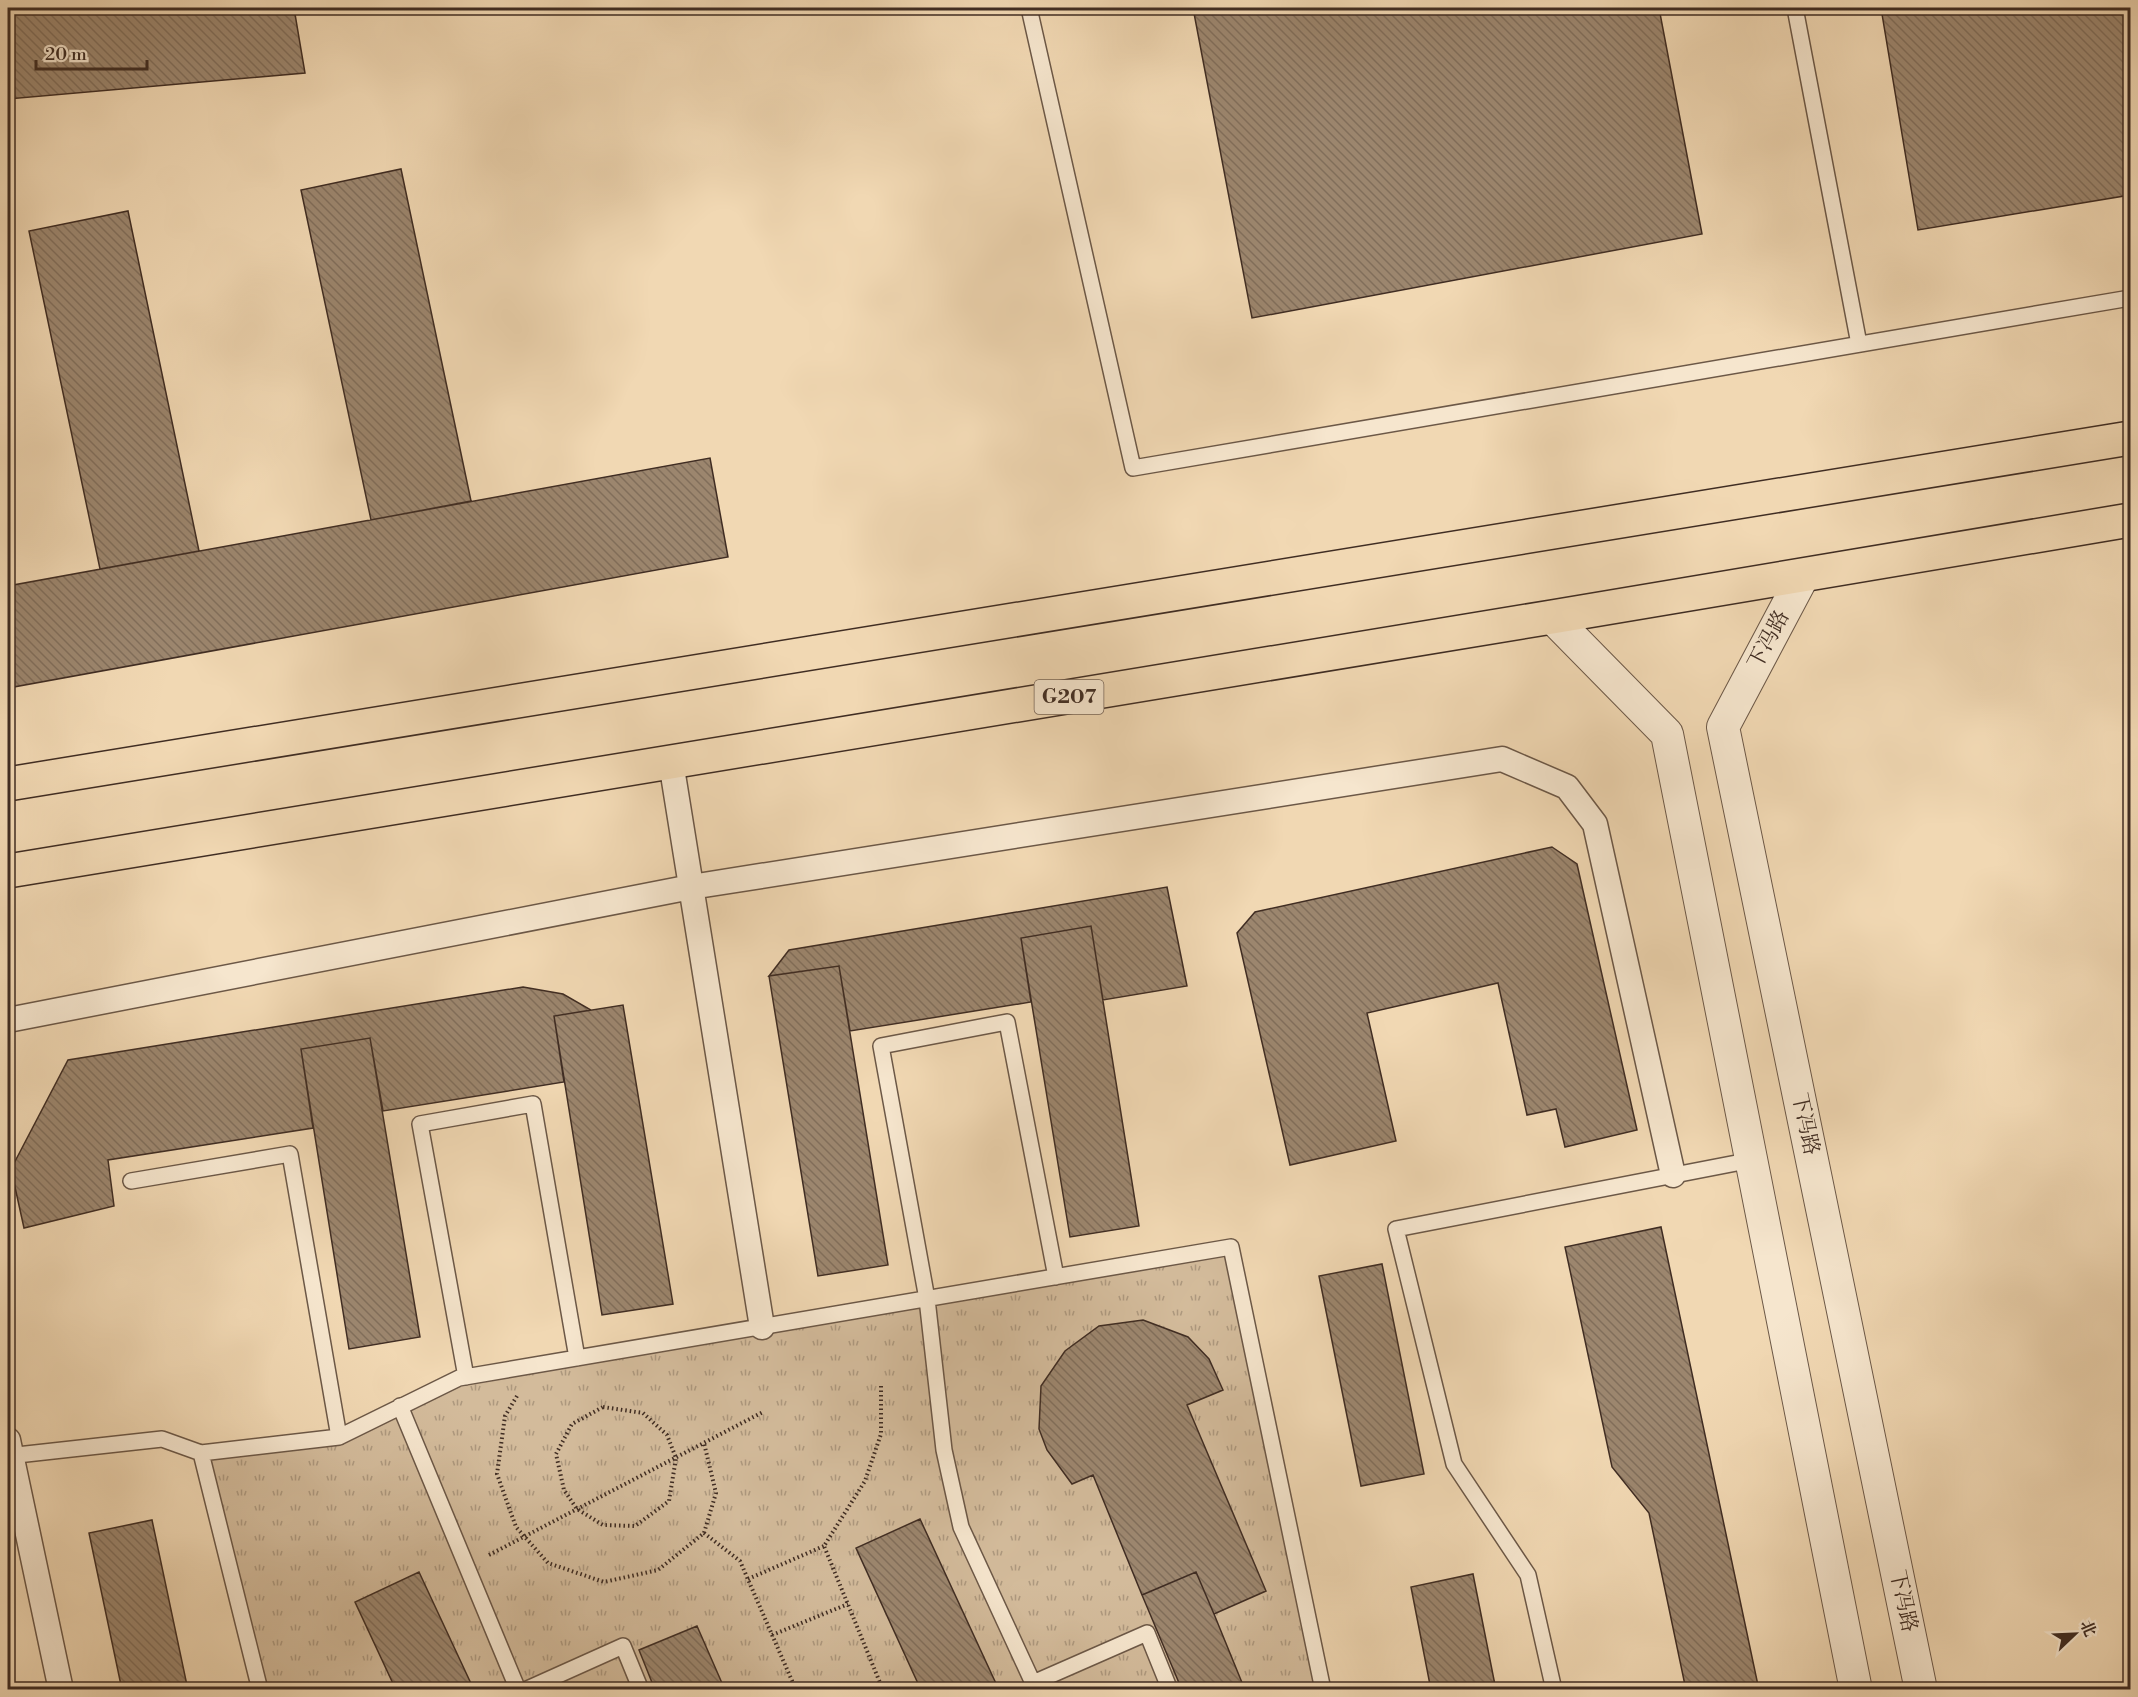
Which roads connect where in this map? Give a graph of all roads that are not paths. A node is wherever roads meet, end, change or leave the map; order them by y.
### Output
1 (1029, 8) edge
2 (1795, 8) edge
3 (2130, 298) edge
4 (1858, 344) junction
5 (2130, 438) edge
6 (2130, 520) edge
7 (1803, 576) junction
8 (1552, 617) junction
9 (671, 762) junction
10 (8, 784) edge
11 (8, 871) edge
12 (691, 887) junction
13 (8, 1020) edge
14 (1752, 1160) junction
15 (1673, 1175) junction
16 (132, 1181) dead end
17 (1056, 1277) junction
18 (927, 1299) junction
19 (762, 1327) junction
20 (577, 1358) junction
21 (466, 1377) junction
22 (400, 1406) junction
23 (339, 1437) junction
24 (8, 1450) edge
25 (201, 1453) junction
26 (1034, 1686) edge
27 (61, 1689) edge
28 (260, 1689) edge
29 (518, 1689) edge
30 (525, 1689) edge
31 (641, 1689) edge
32 (1170, 1689) edge
33 (1323, 1689) edge
34 (1554, 1689) edge
35 (1856, 1689) edge
36 (1921, 1689) edge

1 - 4 lane
2 - 4 lane
3 - 4 lane
5 - 10 highway
6 - 7 highway, G207
7 - 8 highway, G207
7 - 36 street, 下冯路
8 - 9 highway, G207
8 - 14 street
9 - 11 highway, G207
9 - 12 street
12 - 13 street
12 - 15 street
12 - 19 street
14 - 15 lane
14 - 35 street
15 - 34 lane
16 - 23 lane
17 - 18 lane
17 - 18 lane
17 - 33 lane
18 - 19 lane
18 - 26 lane
19 - 20 lane
20 - 21 lane
20 - 21 lane
21 - 22 lane
22 - 23 lane
22 - 29 lane
23 - 25 lane
24 - 25 lane
24 - 27 street
25 - 28 lane
26 - 32 lane
30 - 31 lane

